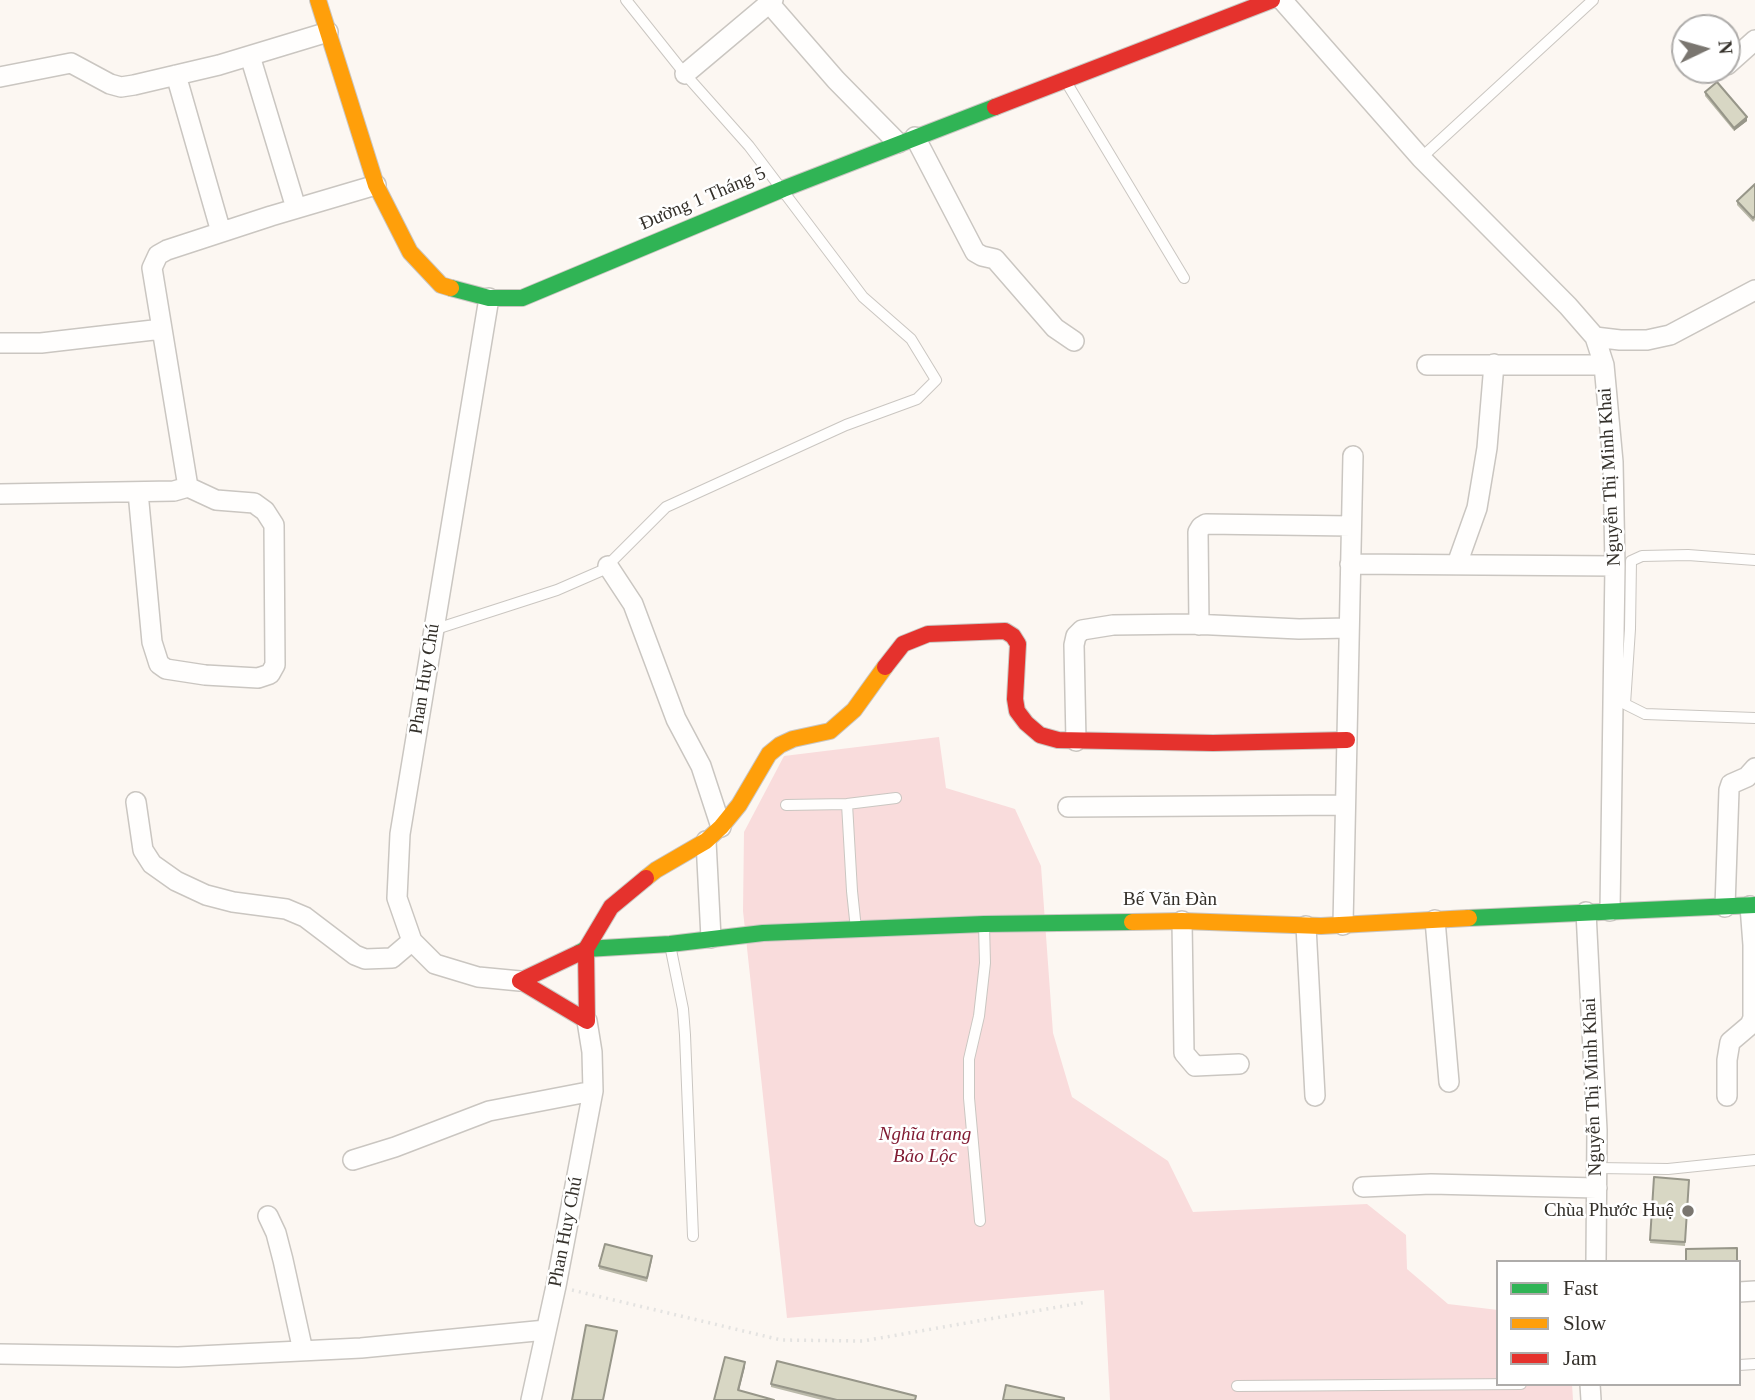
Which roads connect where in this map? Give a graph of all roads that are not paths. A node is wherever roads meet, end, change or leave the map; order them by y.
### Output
1 (318, 0) edge
2 (626, 0) edge
3 (1272, 0) edge
4 (1282, 0) edge
5 (1593, 0) edge
6 (771, 2) edge
7 (328, 32) junction
8 (1755, 40) edge
9 (1741, 52) edge
10 (250, 56) junction
11 (685, 74) junction
12 (176, 75) junction
13 (0, 77) edge
14 (1065, 79) junction
15 (907, 140) junction
16 (1421, 158) junction
17 (376, 185) junction
18 (783, 189) junction
19 (296, 208) junction
20 (221, 232) junction
21 (1184, 278) dead end
22 (1755, 290) edge
23 (489, 298) junction
24 (162, 329) junction
25 (1595, 337) junction
26 (1074, 341) dead end
27 (0, 343) edge
28 (1494, 364) junction
29 (1427, 365) dead end
30 (1604, 365) junction
31 (1353, 456) dead end
32 (188, 487) junction
33 (138, 492) junction
34 (0, 494) edge
35 (1351, 526) junction
36 (1755, 560) edge
37 (1350, 564) junction
38 (1457, 564) junction
39 (608, 566) junction
40 (1615, 566) junction
41 (1199, 625) junction
42 (1349, 628) junction
43 (432, 630) junction
44 (1755, 719) edge
45 (1347, 740) junction
46 (1076, 741) junction
47 (1755, 768) edge
48 (896, 798) dead end
49 (136, 802) dead end
50 (847, 804) junction
51 (786, 805) dead end
52 (1345, 805) junction
53 (1068, 807) dead end
54 (721, 827) junction
55 (706, 841) junction
56 (1752, 906) edge
57 (1725, 907) junction
58 (1610, 911) junction
59 (1586, 912) junction
60 (1182, 920) junction
61 (1435, 920) junction
62 (984, 924) junction
63 (1343, 925) junction
64 (1306, 926) junction
65 (856, 929) junction
66 (711, 939) junction
67 (412, 941) junction
68 (670, 944) junction
69 (586, 949) junction
70 (520, 981) junction
71 (587, 1021) junction
72 (1239, 1064) dead end
73 (1449, 1082) dead end
74 (593, 1091) junction
75 (1315, 1096) dead end
76 (1727, 1096) dead end
77 (353, 1160) dead end
78 (1755, 1160) edge
79 (1597, 1168) junction
80 (1363, 1187) dead end
81 (1597, 1188) junction
82 (268, 1216) dead end
83 (980, 1221) dead end
84 (694, 1236) dead end
85 (1596, 1260) edge
86 (546, 1330) junction
87 (303, 1351) junction
88 (0, 1354) edge
89 (1496, 1384) edge
90 (1237, 1386) dead end
91 (531, 1400) edge

1 - 7 street, Đường 1 Tháng 5
2 - 11 lane
3 - 14 street, Đường 1 Tháng 5
4 - 16 street, Nguyễn Thị Minh Khai
5 - 16 lane
6 - 11 street
6 - 15 street
7 - 10 street
7 - 17 street, Đường 1 Tháng 5
8 - 9 street
10 - 12 street
10 - 19 street
11 - 18 lane
12 - 13 street
12 - 20 street
14 - 15 street, Đường 1 Tháng 5
14 - 21 lane
15 - 18 street, Đường 1 Tháng 5
15 - 26 street
16 - 25 street, Nguyễn Thị Minh Khai
17 - 19 street
17 - 23 street, Đường 1 Tháng 5
18 - 23 street, Đường 1 Tháng 5
18 - 39 lane
19 - 20 street
20 - 24 street
22 - 25 street
23 - 43 street, Phan Huy Chú
24 - 27 street
24 - 32 street
25 - 30 street, Nguyễn Thị Minh Khai
28 - 29 street
28 - 30 street
28 - 38 street
30 - 40 street, Nguyễn Thị Minh Khai
31 - 35 street
32 - 33 street
32 - 33 street
33 - 34 street
35 - 37 street
35 - 41 street
36 - 44 lane
37 - 38 street
37 - 42 street
38 - 40 street
39 - 43 lane
39 - 54 street
40 - 58 street, Nguyễn Thị Minh Khai
41 - 42 street
41 - 46 street
42 - 45 street
43 - 67 street, Phan Huy Chú
45 - 46 street
45 - 52 street
46 - 54 street
47 - 57 street
48 - 50 lane
49 - 67 street
50 - 51 lane
50 - 65 lane
52 - 53 street
52 - 63 street
54 - 55 street
55 - 66 street
55 - 69 street
56 - 57 street, Bế Văn Đàn
56 - 76 street
57 - 58 street, Bế Văn Đàn
58 - 59 street, Bế Văn Đàn
59 - 61 street, Bế Văn Đàn
59 - 79 street, Nguyễn Thị Minh Khai
60 - 62 street, Bế Văn Đàn
60 - 64 street, Bế Văn Đàn
60 - 72 street
61 - 63 street, Bế Văn Đàn
61 - 73 street
62 - 65 street, Bế Văn Đàn
62 - 83 lane
63 - 64 street, Bế Văn Đàn
64 - 75 street
65 - 66 street, Bế Văn Đàn
66 - 68 street, Bế Văn Đàn
67 - 70 street, Phan Huy Chú
68 - 69 street, Bế Văn Đàn
68 - 84 lane
69 - 70 street
69 - 71 street
70 - 71 street
71 - 74 street, Phan Huy Chú
74 - 77 street
74 - 86 street, Phan Huy Chú
78 - 79 lane
79 - 81 street, Nguyễn Thị Minh Khai
80 - 81 street
81 - 85 street, Nguyễn Thị Minh Khai
82 - 87 street
86 - 87 street
86 - 91 street, Phan Huy Chú
87 - 88 street
89 - 90 lane

